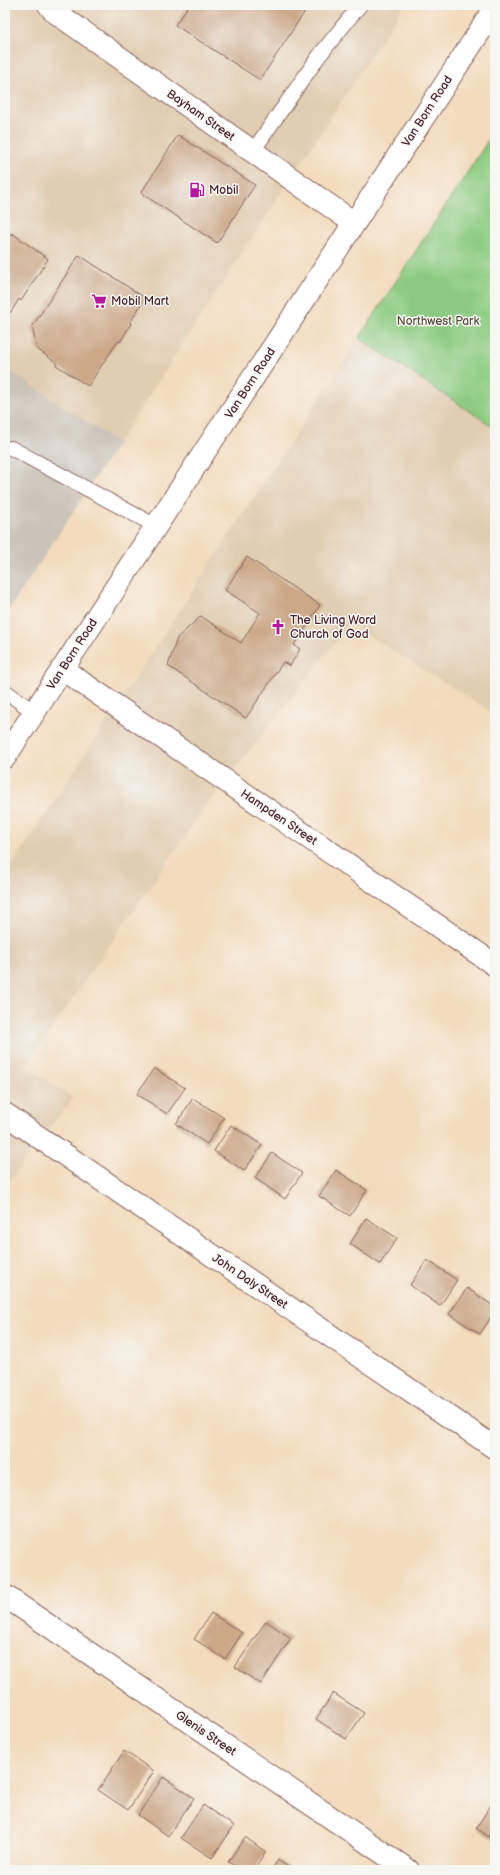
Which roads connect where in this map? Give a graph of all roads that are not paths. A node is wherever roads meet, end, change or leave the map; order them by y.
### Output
1 (49, 5) edge
2 (360, 5) edge
3 (495, 8) edge
4 (253, 151) junction
5 (354, 223) junction
6 (7, 450) edge
7 (156, 526) junction
8 (62, 669) junction
9 (5, 692) edge
10 (34, 712) junction
11 (5, 757) edge
12 (495, 965) edge
13 (5, 1114) edge
14 (495, 1448) edge
15 (5, 1596) edge
16 (408, 1870) edge

1 - 4 street, Bayham Street
2 - 4 lane
3 - 5 street, Van Born Road
4 - 5 street, Bayham Street
5 - 7 street, Van Born Road
6 - 7 lane
7 - 8 street, Van Born Road
8 - 10 street, Van Born Road
8 - 12 street, Hampden Street
9 - 10 lane
10 - 11 street, Van Born Road
13 - 14 street, John Daly Street
15 - 16 street, Glenis Street

